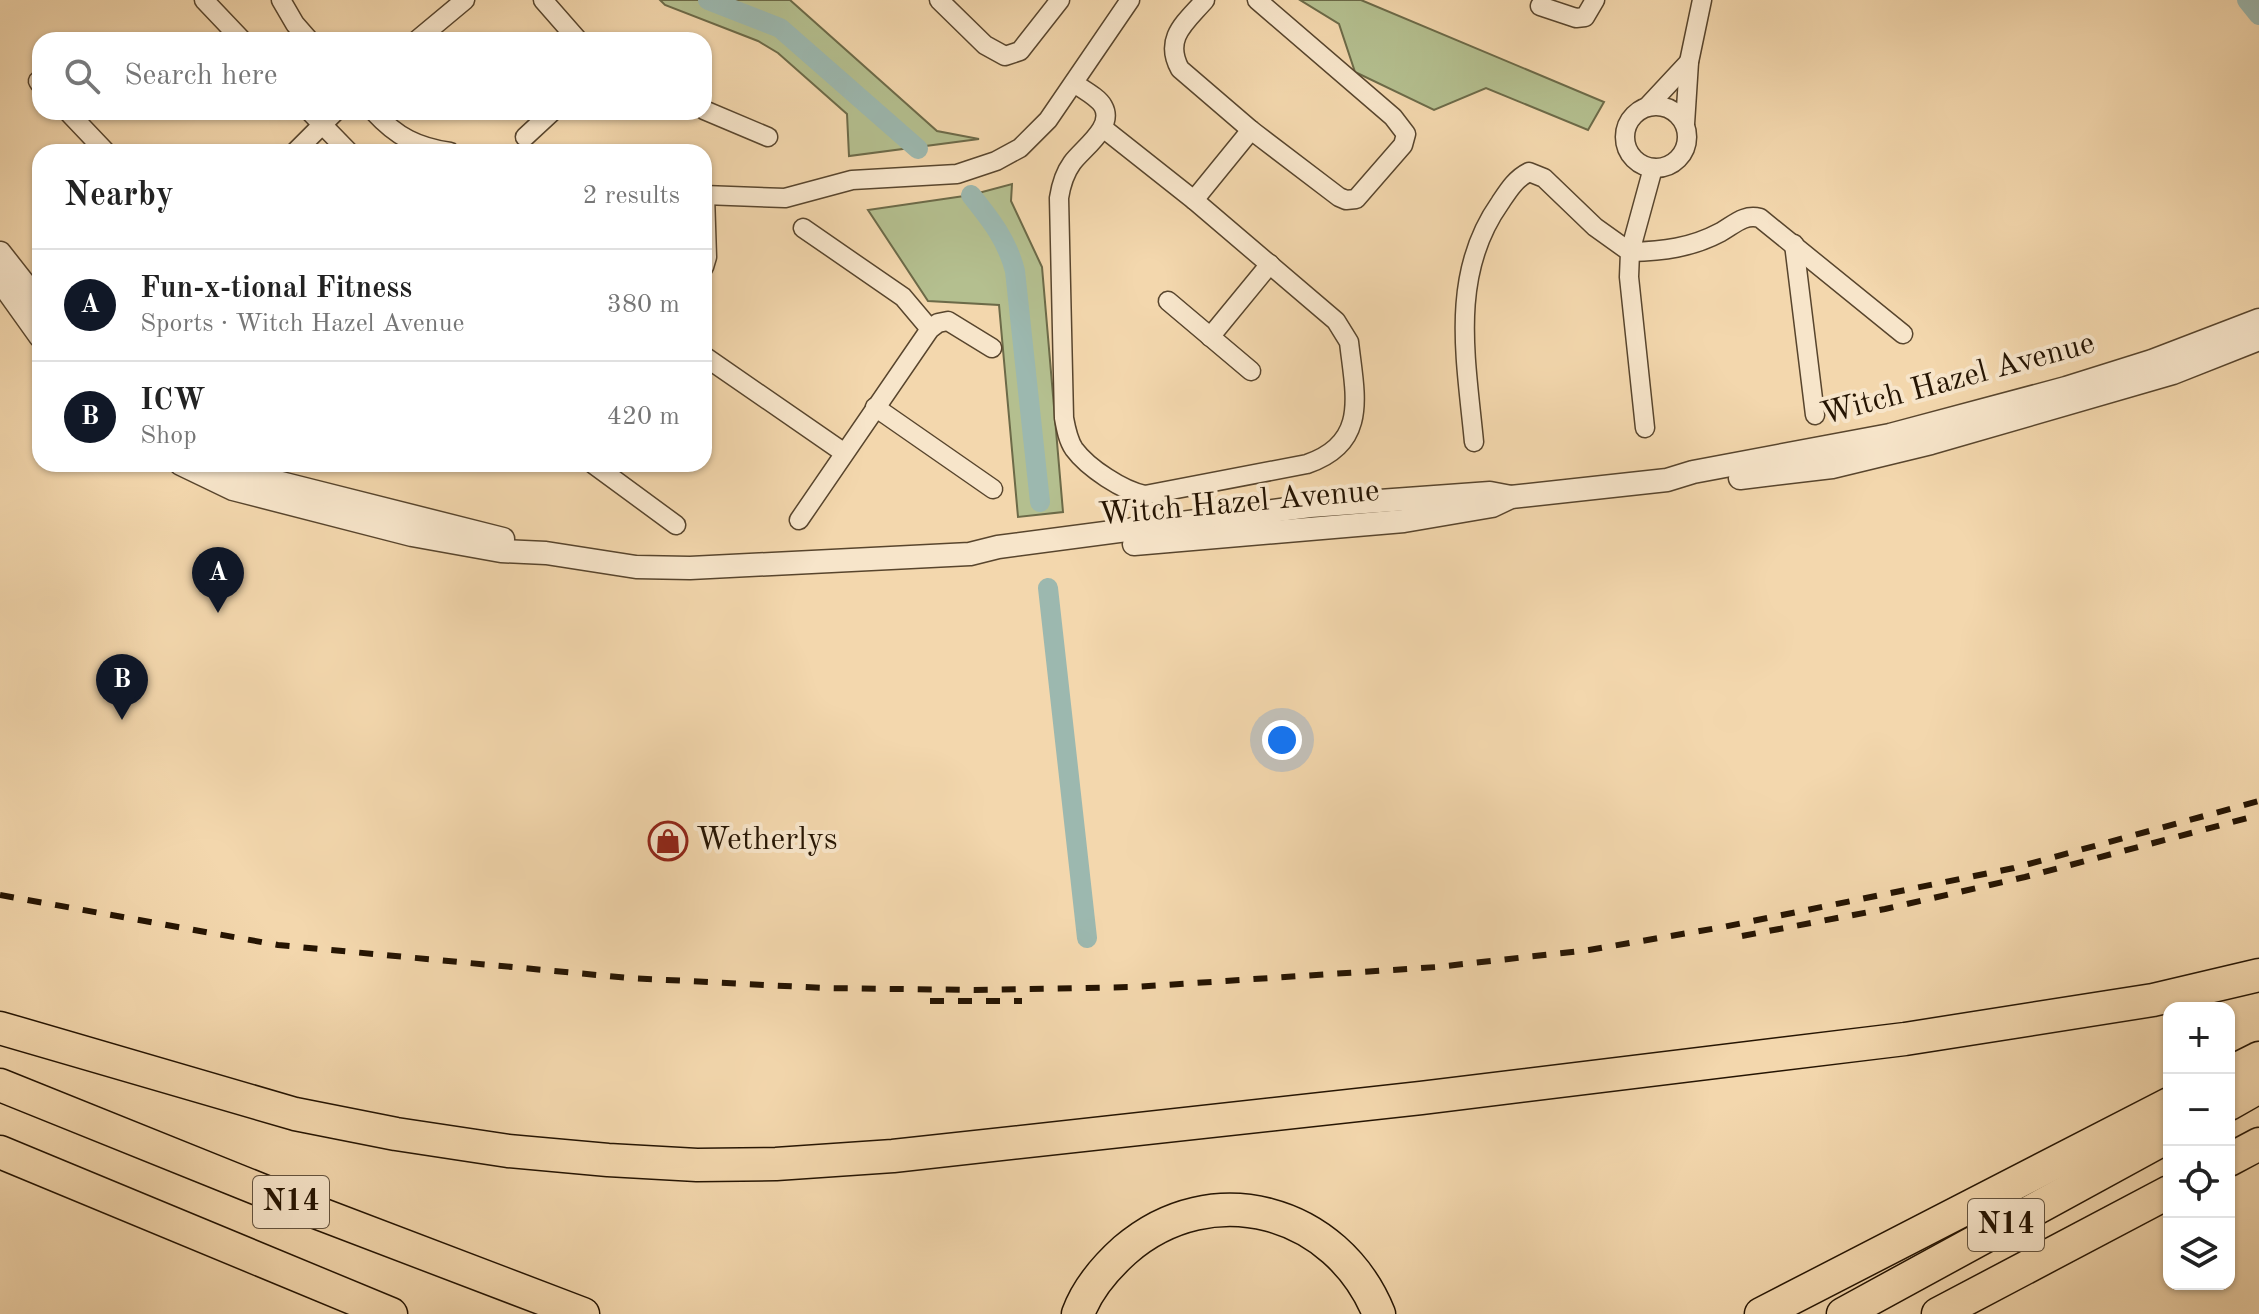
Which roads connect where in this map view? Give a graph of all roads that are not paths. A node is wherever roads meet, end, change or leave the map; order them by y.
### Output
1 (204, 0) edge
2 (281, 0) edge
3 (465, 0) edge
4 (543, 0) edge
5 (939, 0) edge
6 (1060, 0) edge
7 (1130, 0) edge
8 (1205, 0) edge
9 (1257, 0) edge
10 (1595, 0) edge
11 (1702, 0) edge
12 (1540, 6) dead end
13 (234, 32) edge
14 (302, 32) edge
15 (427, 32) edge
16 (571, 32) edge
17 (1689, 62) junction
18 (1074, 83) junction
19 (1648, 106) junction
20 (712, 113) edge
21 (76, 120) edge
22 (319, 120) edge
23 (325, 120) edge
24 (382, 120) edge
25 (543, 120) edge
26 (1685, 124) junction
27 (1103, 128) junction
28 (1251, 130) junction
29 (525, 137) dead end
30 (768, 137) dead end
31 (98, 144) edge
32 (301, 144) edge
33 (343, 144) edge
34 (416, 144) edge
35 (1653, 168) junction
36 (712, 195) edge
37 (1194, 200) junction
38 (803, 228) dead end
39 (1794, 244) junction
40 (1630, 252) junction
41 (0, 253) edge
42 (1270, 264) junction
43 (0, 280) edge
44 (32, 294) edge
45 (1168, 301) dead end
46 (2259, 320) edge
47 (32, 325) edge
48 (930, 329) junction
49 (1903, 334) dead end
50 (1210, 337) junction
51 (2259, 339) edge
52 (992, 348) dead end
53 (712, 362) edge
54 (1251, 371) dead end
55 (875, 407) junction
56 (1815, 415) dead end
57 (1645, 428) dead end
58 (1474, 442) dead end
59 (843, 452) junction
60 (198, 472) edge
61 (244, 472) edge
62 (604, 472) edge
63 (1667, 480) junction
64 (993, 489) dead end
65 (799, 520) dead end
66 (676, 525) dead end
67 (546, 553) junction
68 (2259, 975) edge
69 (0, 1028) edge
70 (2259, 1058) edge
71 (2235, 1070) edge
72 (0, 1085) edge
73 (2259, 1087) edge
74 (2235, 1101) edge
75 (2163, 1107) edge
76 (2163, 1139) edge
77 (2259, 1144) edge
78 (0, 1152) edge
79 (2235, 1157) edge
80 (2163, 1195) edge
81 (391, 1314) edge
82 (583, 1314) edge
83 (1078, 1314) edge
84 (1379, 1314) edge
85 (1761, 1314) edge
86 (1843, 1314) edge
87 (1938, 1314) edge

1 - 13 street
2 - 14 street
3 - 15 street
4 - 16 street
5 - 6 street
7 - 18 street
8 - 28 street
9 - 28 street
10 - 12 street
11 - 17 street
17 - 19 street
17 - 26 street
18 - 27 street
18 - 36 street
19 - 26 street
19 - 35 street
20 - 30 street
21 - 31 street
22 - 32 street
23 - 33 street
24 - 34 street
25 - 29 street
26 - 35 street
27 - 37 street
27 - 42 street
28 - 37 street
35 - 40 street
37 - 42 street
38 - 48 street
39 - 40 street
39 - 49 street
39 - 56 street
40 - 57 street
40 - 58 street
41 - 44 street
42 - 50 street
43 - 47 street
45 - 50 street
46 - 63 street, Witch Hazel Avenue
48 - 52 street
48 - 55 street
50 - 54 street
51 - 63 street, Witch Hazel Avenue
53 - 59 street
55 - 59 street
55 - 64 street
59 - 65 street
60 - 67 street, Witch Hazel Avenue
61 - 67 street, Witch Hazel Avenue
62 - 66 street
63 - 67 street, Witch Hazel Avenue
68 - 69 highway
70 - 71 highway
72 - 82 highway, N14
73 - 74 highway
75 - 85 highway
76 - 86 highway, N14
77 - 79 highway
78 - 81 highway, N14
80 - 87 highway, N14
83 - 84 highway

